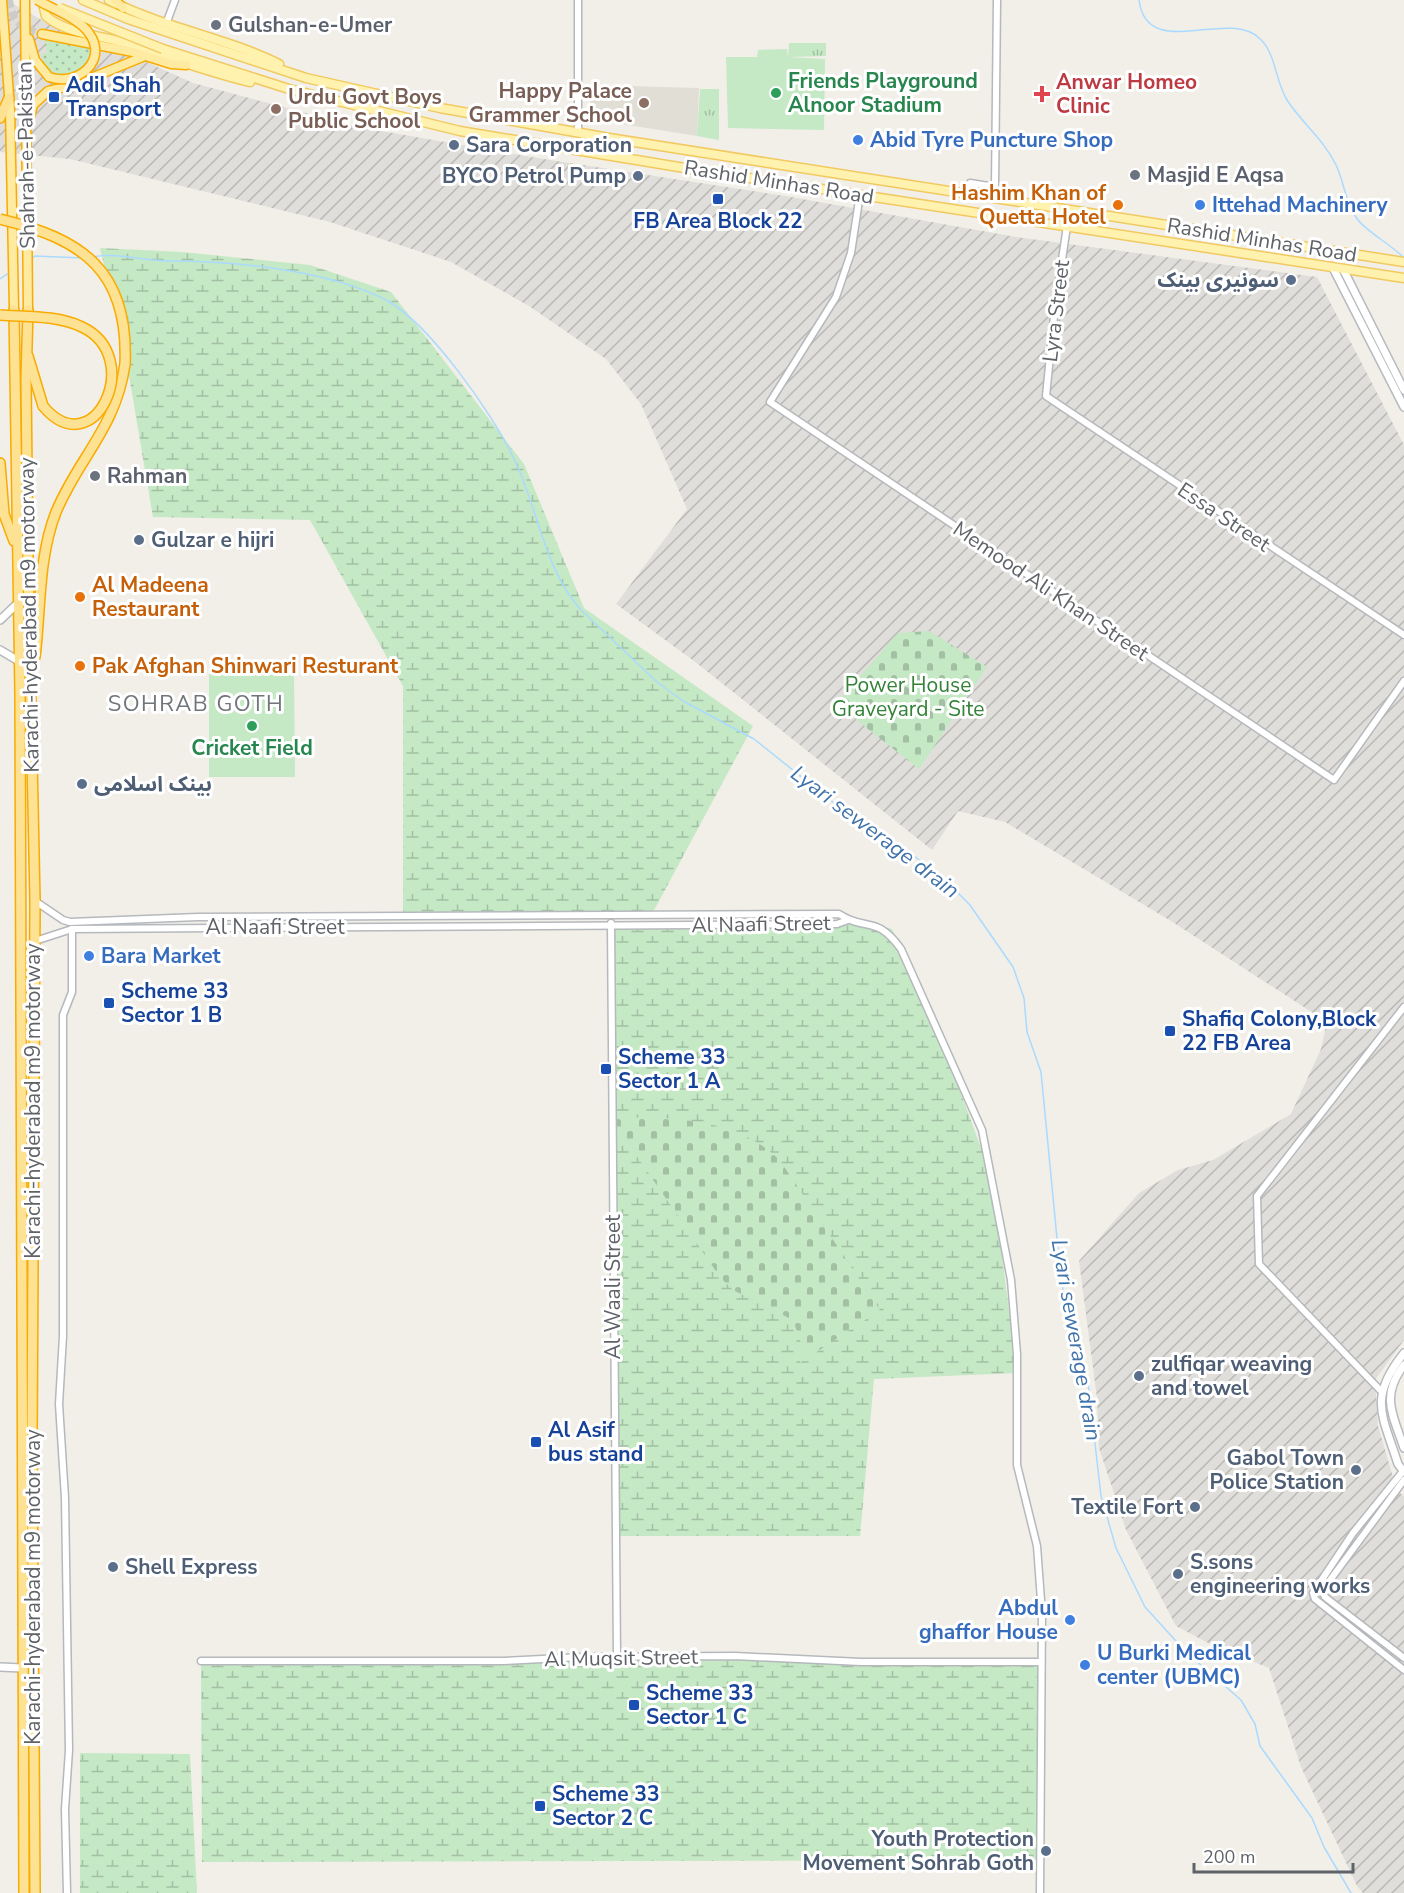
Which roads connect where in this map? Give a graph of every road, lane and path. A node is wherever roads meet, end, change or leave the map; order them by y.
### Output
1 (2, 0) edge
2 (25, 0) edge
3 (40, 0) edge
4 (83, 0) edge
5 (109, 0) edge
6 (115, 0) edge
7 (175, 0) edge
8 (578, 0) edge
9 (997, 0) edge
10 (123, 8) junction
11 (25, 15) junction
12 (167, 28) junction
13 (42, 34) tunnel mouth
14 (0, 38) edge
15 (145, 56) junction
16 (6, 59) junction
17 (186, 65) junction
18 (289, 89) junction
19 (9, 98) junction
20 (0, 118) edge
21 (578, 133) junction
22 (26, 143) junction
23 (860, 194) junction
24 (968, 195) junction
25 (1113, 217) junction
26 (0, 219) edge
27 (1158, 224) junction
28 (1067, 226) junction
29 (1111, 233) junction
30 (1154, 240) junction
31 (1403, 261) edge
32 (1333, 268) junction
33 (1343, 269) junction
34 (1404, 278) edge
35 (14, 310) joint
36 (28, 310) joint
37 (0, 315) edge
38 (26, 351) junction
39 (1404, 390) edge
40 (1046, 396) joint
41 (1404, 407) edge
42 (0, 463) edge
43 (17, 549) junction
44 (17, 604) junction
45 (0, 620) edge
46 (1404, 635) edge
47 (0, 650) edge
48 (17, 660) junction
49 (1404, 681) edge
50 (31, 687) junction
51 (35, 901) junction
52 (611, 917) junction
53 (848, 920) junction
54 (611, 926) junction
55 (72, 928) junction
56 (35, 941) junction
57 (1404, 1007) edge
58 (1404, 1353) edge
59 (1404, 1365) edge
60 (1381, 1391) junction
61 (1404, 1448) edge
62 (1403, 1471) edge
63 (1404, 1480) edge
64 (617, 1657) junction
65 (1404, 1658) edge
66 (201, 1661) dead end
67 (1041, 1662) junction
68 (0, 1667) edge
69 (22, 1668) junction
70 (1404, 1670) edge
71 (24, 1893) edge
72 (35, 1893) edge
73 (67, 1893) edge
74 (1040, 1893) edge

1 - 16 highway, Shahrah-e-Pakistan
2 - 11 highway, Shahrah-e-Pakistan
3 - 11 highway, bridge
3 - 17 main road
3 - 18 main road, Rashid Minhas Road, bridge
4 - 12 main road
5 - 10 main road
6 - 10 highway
7 - 12 street
8 - 21 street
9 - 24 street
10 - 12 main road
11 - 22 highway, Shahrah-e-Pakistan
12 - 21 main road, Rashid Minhas Road
13 - 15 highway
14 - 16 highway
15 - 17 highway
15 - 22 highway
16 - 19 highway, Shahrah-e-Pakistan
17 - 18 main road
18 - 23 main road, Rashid Minhas Road
19 - 20 highway
19 - 35 highway, Shahrah-e-Pakistan
21 - 24 main road, Rashid Minhas Road
22 - 36 highway, Shahrah-e-Pakistan
23 - 28 main road, Rashid Minhas Road
23 - 49 street, Memood Ali Khan Street
24 - 25 main road, Rashid Minhas Road
25 - 27 main road, Rashid Minhas Road
25 - 29 main road
26 - 50 highway, bridge
27 - 30 main road
27 - 31 main road, Rashid Minhas Road
28 - 29 main road, Rashid Minhas Road
28 - 40 street, Lyra Street
29 - 30 main road, Rashid Minhas Road
30 - 32 main road, Rashid Minhas Road
32 - 33 main road, Rashid Minhas Road
32 - 41 main road
33 - 34 main road, Rashid Minhas Road
33 - 39 main road
35 - 43 highway
36 - 38 highway, Karachi-hyderabad m9 motorway
37 - 38 highway, bridge
38 - 50 highway, Karachi-hyderabad m9 motorway
40 - 46 street, Essa Street
42 - 43 highway
43 - 44 highway
44 - 45 main road
44 - 48 highway
47 - 48 main road
48 - 69 highway
50 - 51 highway, Karachi-hyderabad m9 motorway
51 - 52 street, Al Naafi Street
51 - 56 highway, Karachi-hyderabad m9 motorway
52 - 53 street, Al Naafi Street
52 - 54 street, Al Waali Street
53 - 54 street, Al Naafi Street
53 - 67 street
54 - 55 street, Al Naafi Street
54 - 64 street, Al Waali Street
55 - 56 street, Al Naafi Street
55 - 73 street
56 - 72 highway, Karachi-hyderabad m9 motorway
57 - 60 street
58 - 60 main road
59 - 61 main road
60 - 62 main road
62 - 70 street
63 - 65 street
64 - 66 street, Al Muqsit Street
64 - 67 street, Al Muqsit Street
67 - 74 street
68 - 69 main road
69 - 71 highway

